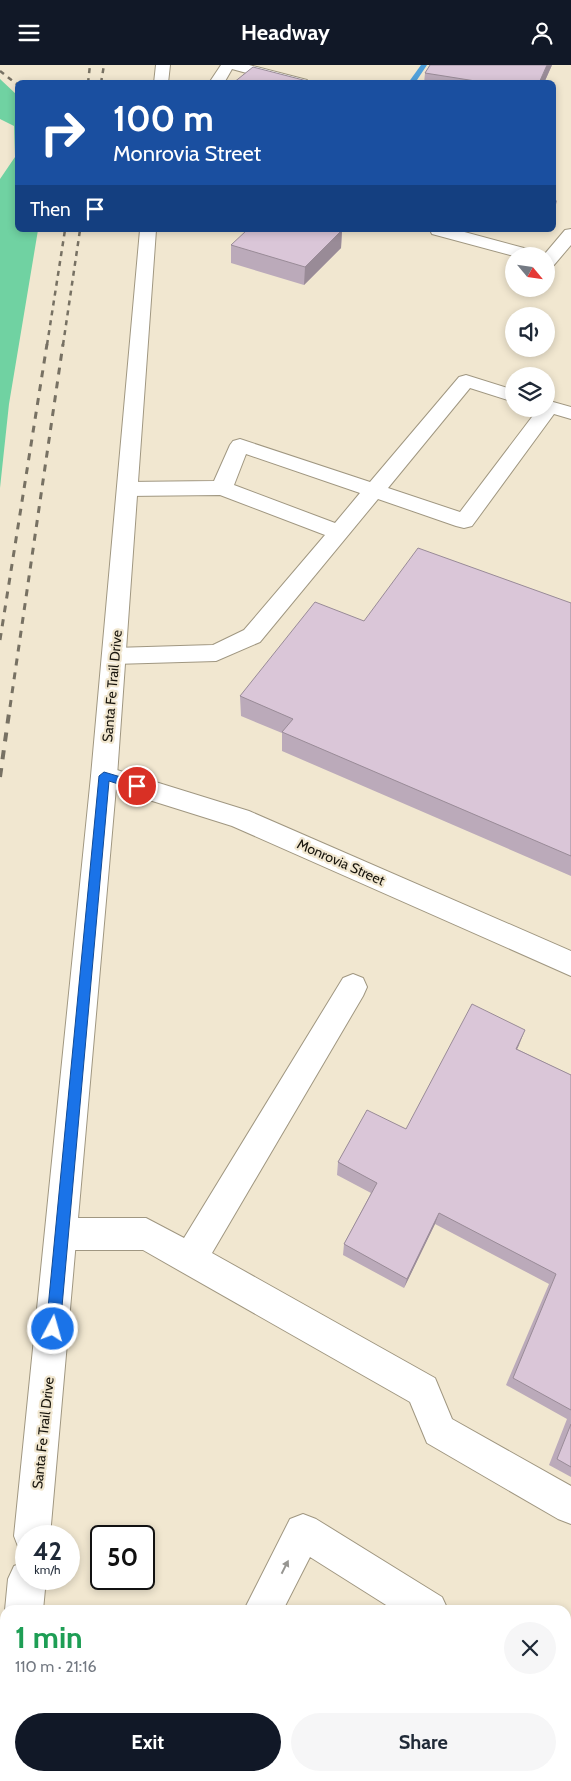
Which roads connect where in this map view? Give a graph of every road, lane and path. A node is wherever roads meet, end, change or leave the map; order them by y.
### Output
1 (163, 65) edge
2 (228, 65) edge
3 (232, 65) edge
4 (161, 80) edge
5 (218, 80) edge
6 (290, 80) edge
7 (148, 232) edge
8 (445, 232) edge
9 (571, 234) edge
10 (505, 248) edge
11 (555, 252) edge
12 (505, 393) edge
13 (555, 408) edge
14 (571, 413) edge
15 (540, 417) edge
16 (222, 488) junction
17 (127, 489) junction
18 (373, 491) junction
19 (339, 533) junction
20 (114, 656) junction
21 (104, 776) junction
22 (571, 964) edge
23 (353, 987) dead end
24 (62, 1234) junction
25 (190, 1259) junction
26 (571, 1506) edge
27 (35, 1525) edge
28 (26, 1590) edge
29 (34, 1590) edge
30 (24, 1605) edge
31 (33, 1605) edge
32 (266, 1605) edge
33 (421, 1605) edge

1 - 4 main road
2 - 5 main road
3 - 6 main road
7 - 17 main road, Santa Fe Trail Drive
8 - 10 main road
9 - 11 main road
12 - 18 main road
13 - 14 main road
15 - 18 main road
16 - 17 main road
16 - 18 main road
16 - 19 main road
17 - 20 main road, Santa Fe Trail Drive
18 - 19 main road
19 - 20 main road
20 - 21 main road, Santa Fe Trail Drive
21 - 22 main road, Monrovia Street
21 - 24 main road, Santa Fe Trail Drive
23 - 25 main road
24 - 25 main road
24 - 27 main road, Santa Fe Trail Drive
25 - 26 main road
28 - 30 main road
29 - 31 main road
32 -> 33 main road

